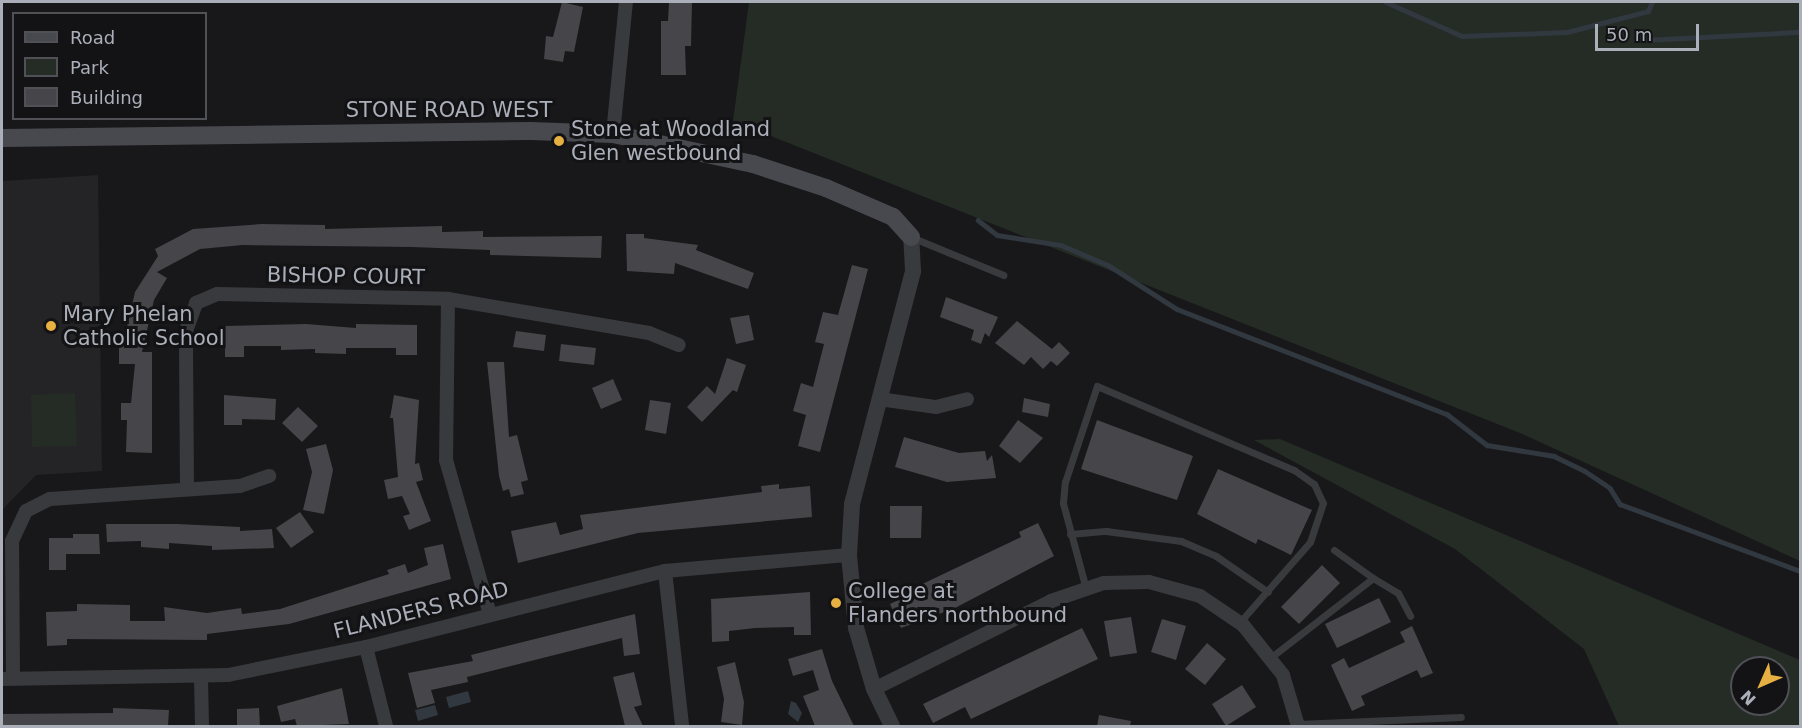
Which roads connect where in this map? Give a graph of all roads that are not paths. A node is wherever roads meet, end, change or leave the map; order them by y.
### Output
1 (626, 2) edge
2 (613, 134) junction
3 (2, 138) edge
4 (911, 237) junction
5 (1003, 275) dead end
6 (448, 299) junction
7 (679, 345) dead end
8 (879, 399) junction
9 (967, 399) dead end
10 (269, 476) dead end
11 (187, 489) junction
12 (1070, 534) junction
13 (1334, 550) dead end
14 (849, 555) junction
15 (665, 571) junction
16 (1373, 578) junction
17 (1086, 590) junction
18 (1268, 592) junction
19 (490, 614) junction
20 (1410, 616) dead end
21 (1240, 622) junction
22 (366, 647) junction
23 (1270, 658) junction
24 (201, 678) junction
25 (7, 679) edge
26 (874, 689) junction
27 (1461, 717) dead end
28 (1298, 725) edge
29 (202, 726) edge
30 (386, 726) edge
31 (682, 726) edge
32 (892, 726) edge

1 - 2 street
2 - 3 main road, STONE ROAD WEST
2 - 4 main road, STONE ROAD WEST
4 - 5 lane
4 - 8 street
6 - 7 street, BISHOP COURT
6 - 11 street, BISHOP COURT
6 - 19 street
8 - 9 street
8 - 14 street
10 - 11 street
11 - 25 street
12 - 17 lane
12 - 18 lane
12 - 18 lane
13 - 16 lane
14 - 15 street, FLANDERS ROAD
14 - 26 street
15 - 19 street, FLANDERS ROAD
15 - 31 street
16 - 20 lane
16 - 23 lane
17 - 21 street
17 - 26 street
18 - 21 lane
19 - 22 street, FLANDERS ROAD
21 - 23 street
22 - 24 street, FLANDERS ROAD
22 - 30 street
23 - 28 street
24 - 25 street, FLANDERS ROAD
24 - 29 street
26 - 32 street
27 - 28 lane

